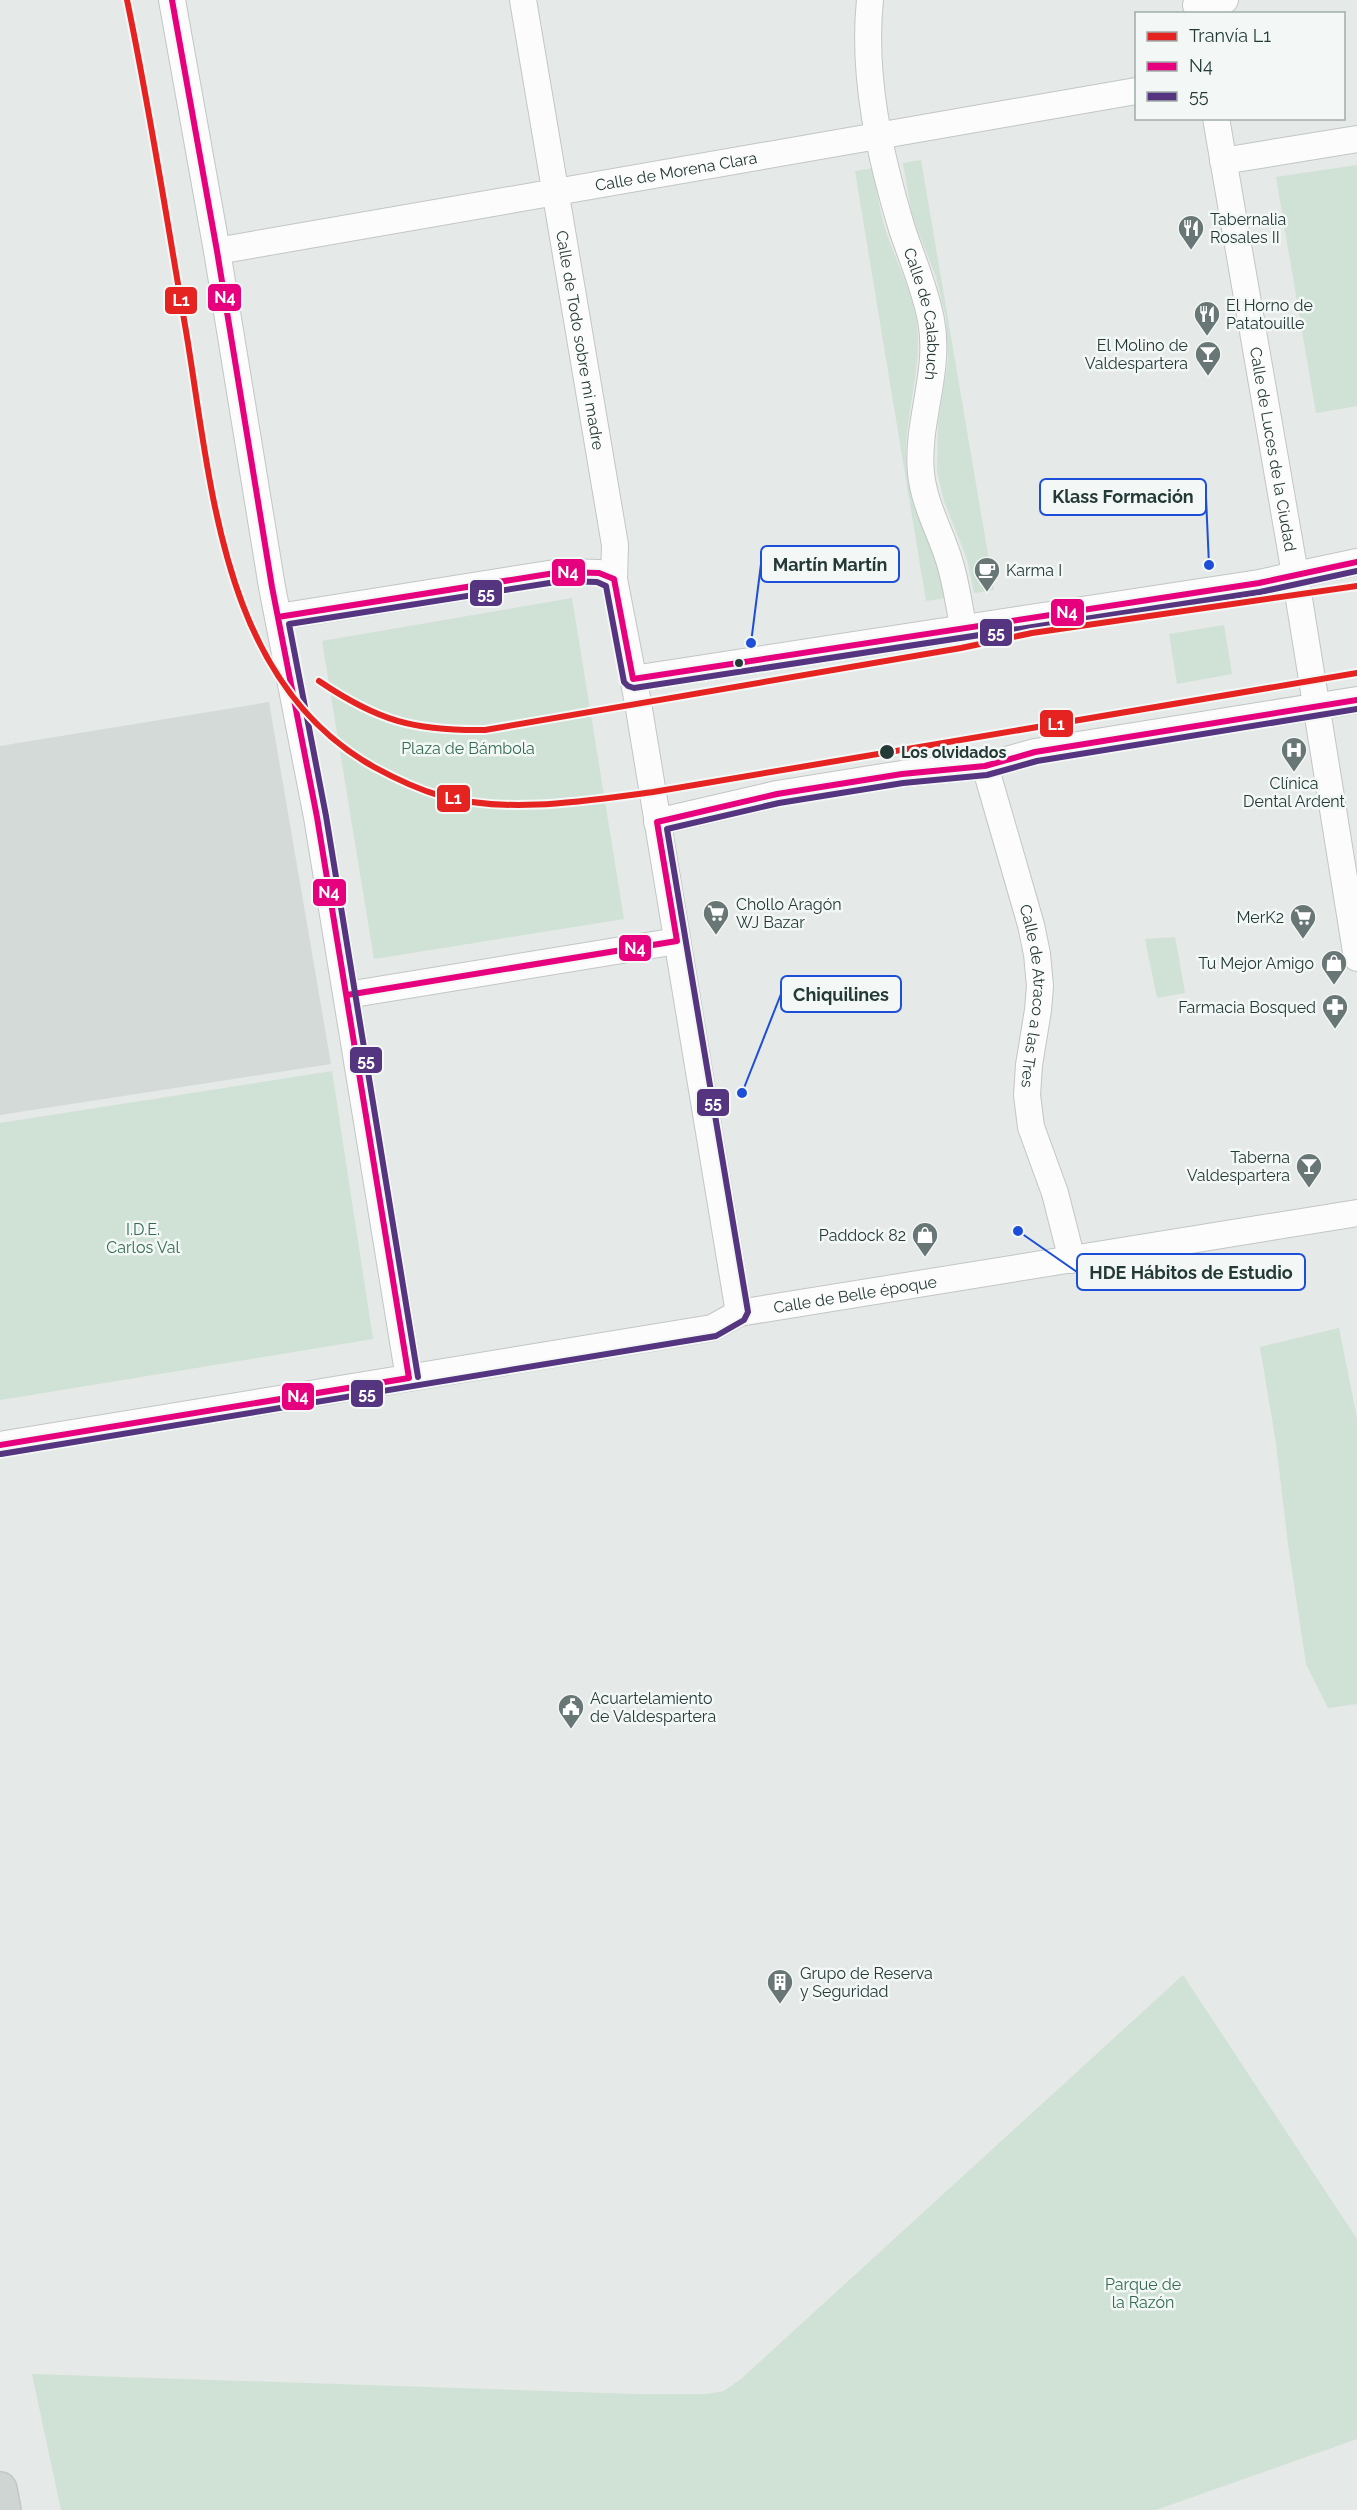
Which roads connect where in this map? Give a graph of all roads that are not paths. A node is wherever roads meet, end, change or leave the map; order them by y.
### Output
1 (523, 0) edge
2 (870, 0) edge
3 (1225, 0) edge
4 (179, 4) edge
5 (1196, 6) edge
6 (1135, 91) edge
7 (1216, 120) edge
8 (880, 136) junction
9 (1357, 139) edge
10 (1223, 161) junction
11 (555, 192) junction
12 (217, 251) junction
13 (1357, 561) edge
14 (1295, 574) junction
15 (614, 579) junction
16 (278, 617) junction
17 (963, 627) junction
18 (633, 679) junction
19 (1357, 700) edge
20 (1317, 707) junction
21 (985, 766) junction
22 (657, 822) junction
23 (677, 941) junction
24 (1357, 958) edge
25 (347, 995) junction
26 (1357, 1213) edge
27 (1072, 1260) junction
28 (739, 1313) junction
29 (409, 1378) junction
30 (0, 1445) edge
31 (0, 2489) edge
32 (4, 2510) edge

1 - 11 street, Calle de Todo sobre mi madre
2 - 8 street, Calle de Calabuch
3 - 5 street
4 - 12 street
6 - 8 street, Calle de Morena Clara
7 - 10 street, Calle de Luces de la Ciudad
8 - 11 street, Calle de Morena Clara
8 - 17 street, Calle de Calabuch
9 - 10 street
10 - 14 street, Calle de Luces de la Ciudad
11 - 12 street, Calle de Morena Clara
11 - 15 street, Calle de Todo sobre mi madre
12 - 16 street
13 - 14 street
14 - 17 street
14 - 20 street, Calle de Luces de la Ciudad
15 - 16 street
15 - 18 street, Calle de Todo sobre mi madre
16 - 25 street
17 - 18 street
18 - 22 street
19 - 20 street
20 - 21 street
20 - 24 street, Calle de Luces de la Ciudad
21 - 22 street
21 - 27 street, Calle de Atraco a las Tres
22 - 23 street
23 - 25 street
23 - 28 street
25 - 29 street
26 - 27 street, Calle de Belle époque
27 - 28 street, Calle de Belle époque
28 - 29 street, Calle de Belle époque
29 - 30 street, Calle de Belle époque
31 - 32 main road

